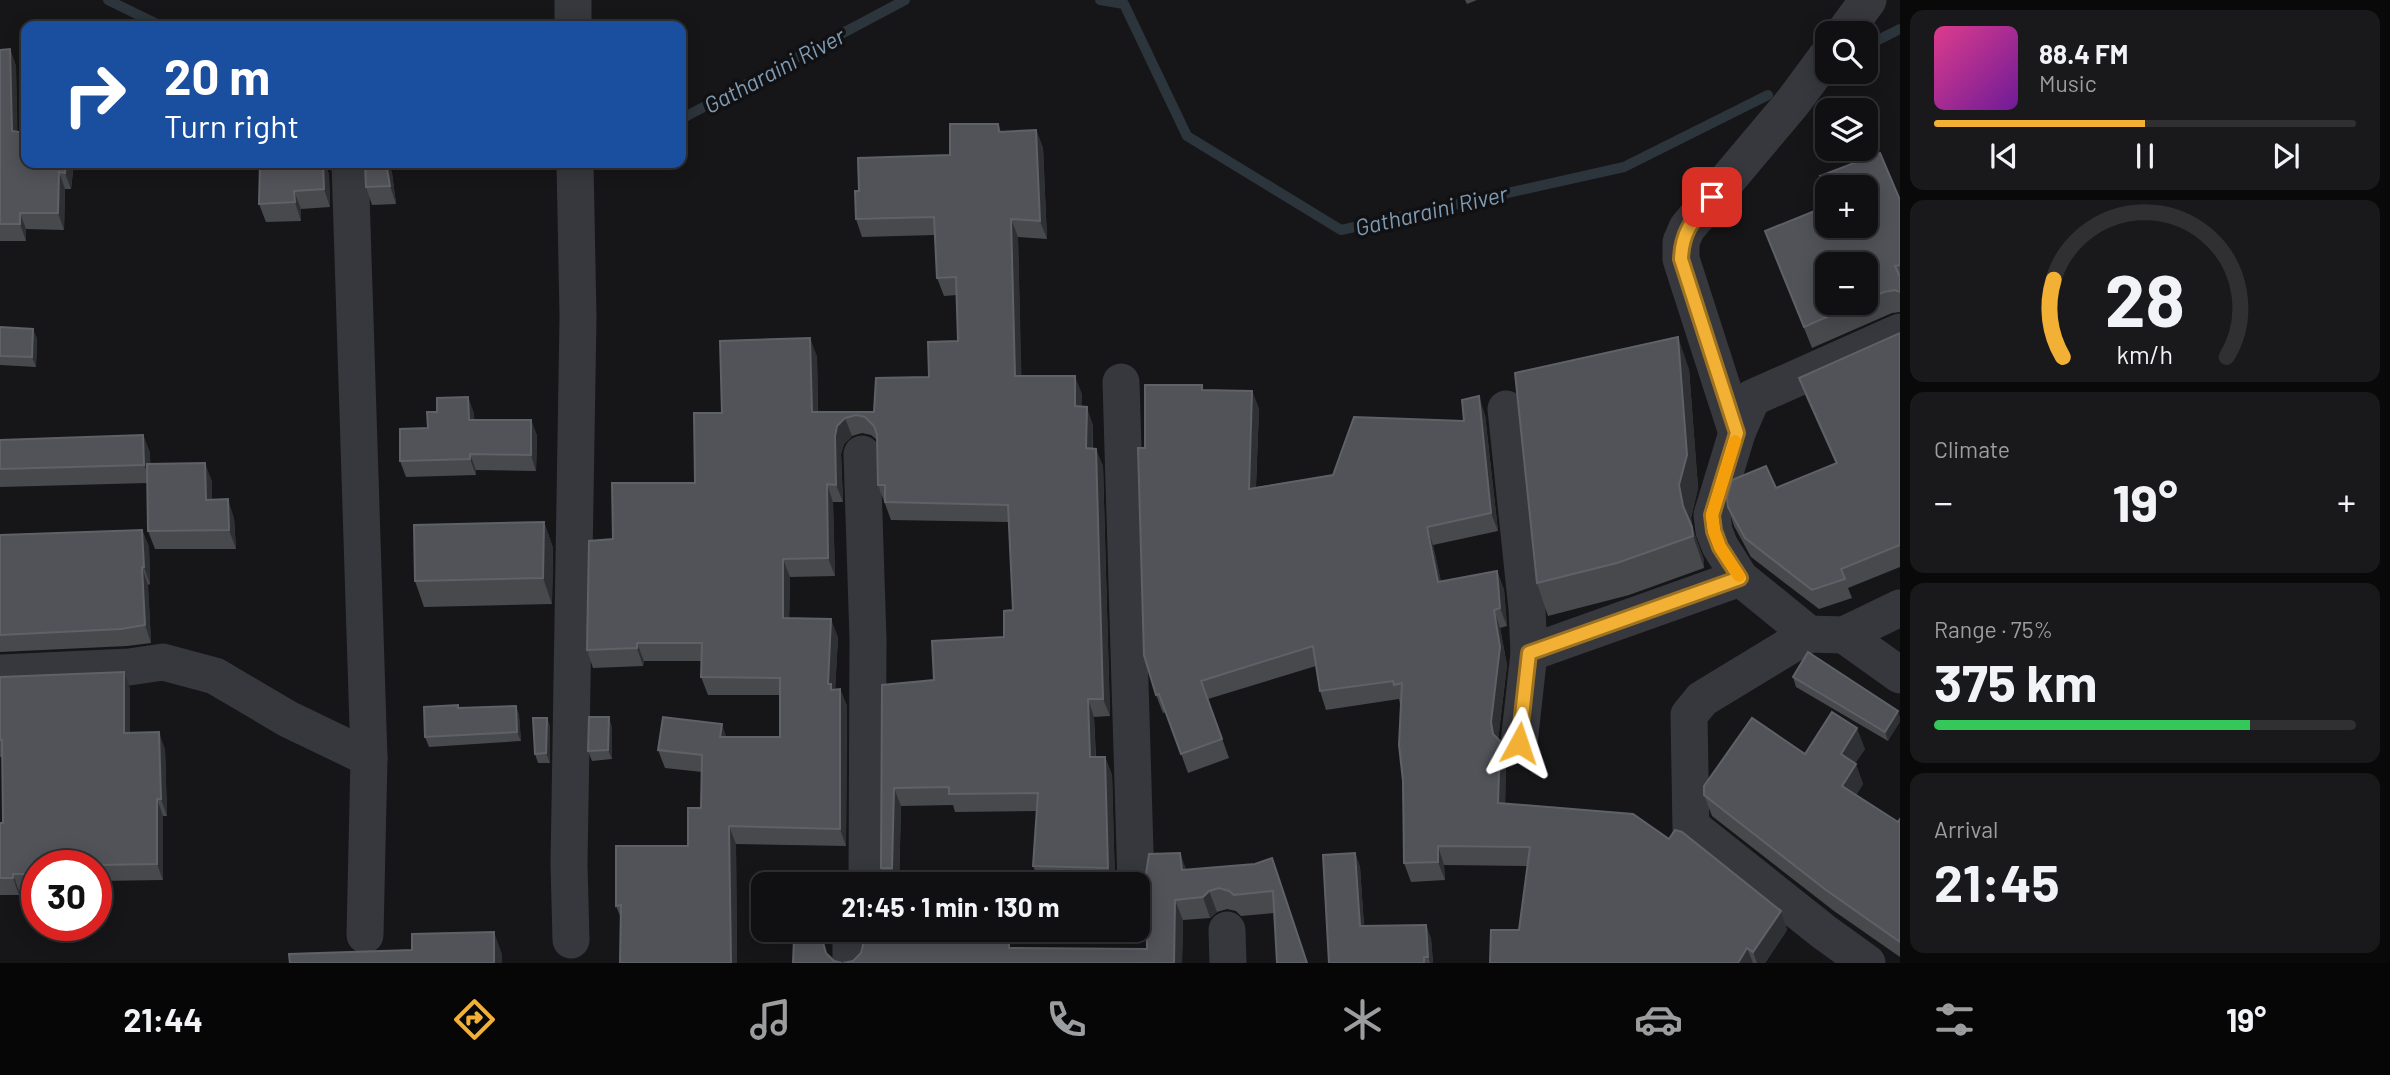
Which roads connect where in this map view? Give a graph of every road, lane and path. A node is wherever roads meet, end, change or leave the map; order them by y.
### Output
1 (573, 0) edge
2 (1868, 0) edge
3 (573, 21) edge
4 (1853, 21) edge
5 (1815, 72) edge
6 (349, 168) edge
7 (575, 168) edge
8 (1900, 332) edge
9 (1121, 382) dead end
10 (1506, 409) dead end
11 (1737, 433) junction
12 (862, 454) dead end
13 (1740, 578) junction
14 (1900, 608) edge
15 (1826, 635) junction
16 (1529, 653) junction
17 (0, 673) edge
18 (1900, 675) edge
19 (1519, 743) dead end
20 (369, 758) junction
21 (867, 872) edge
22 (1136, 872) edge
23 (365, 935) dead end
24 (571, 940) dead end
25 (1867, 963) edge

1 - 3 street
2 - 4 street
5 - 11 street
6 - 20 street
7 - 24 street
8 - 11 street
9 - 22 street
10 - 16 street
11 - 13 street
12 - 21 street
13 - 15 street
13 - 16 street
14 - 15 street
15 - 18 street
15 - 25 street
16 - 19 street
17 - 20 street
20 - 23 street

